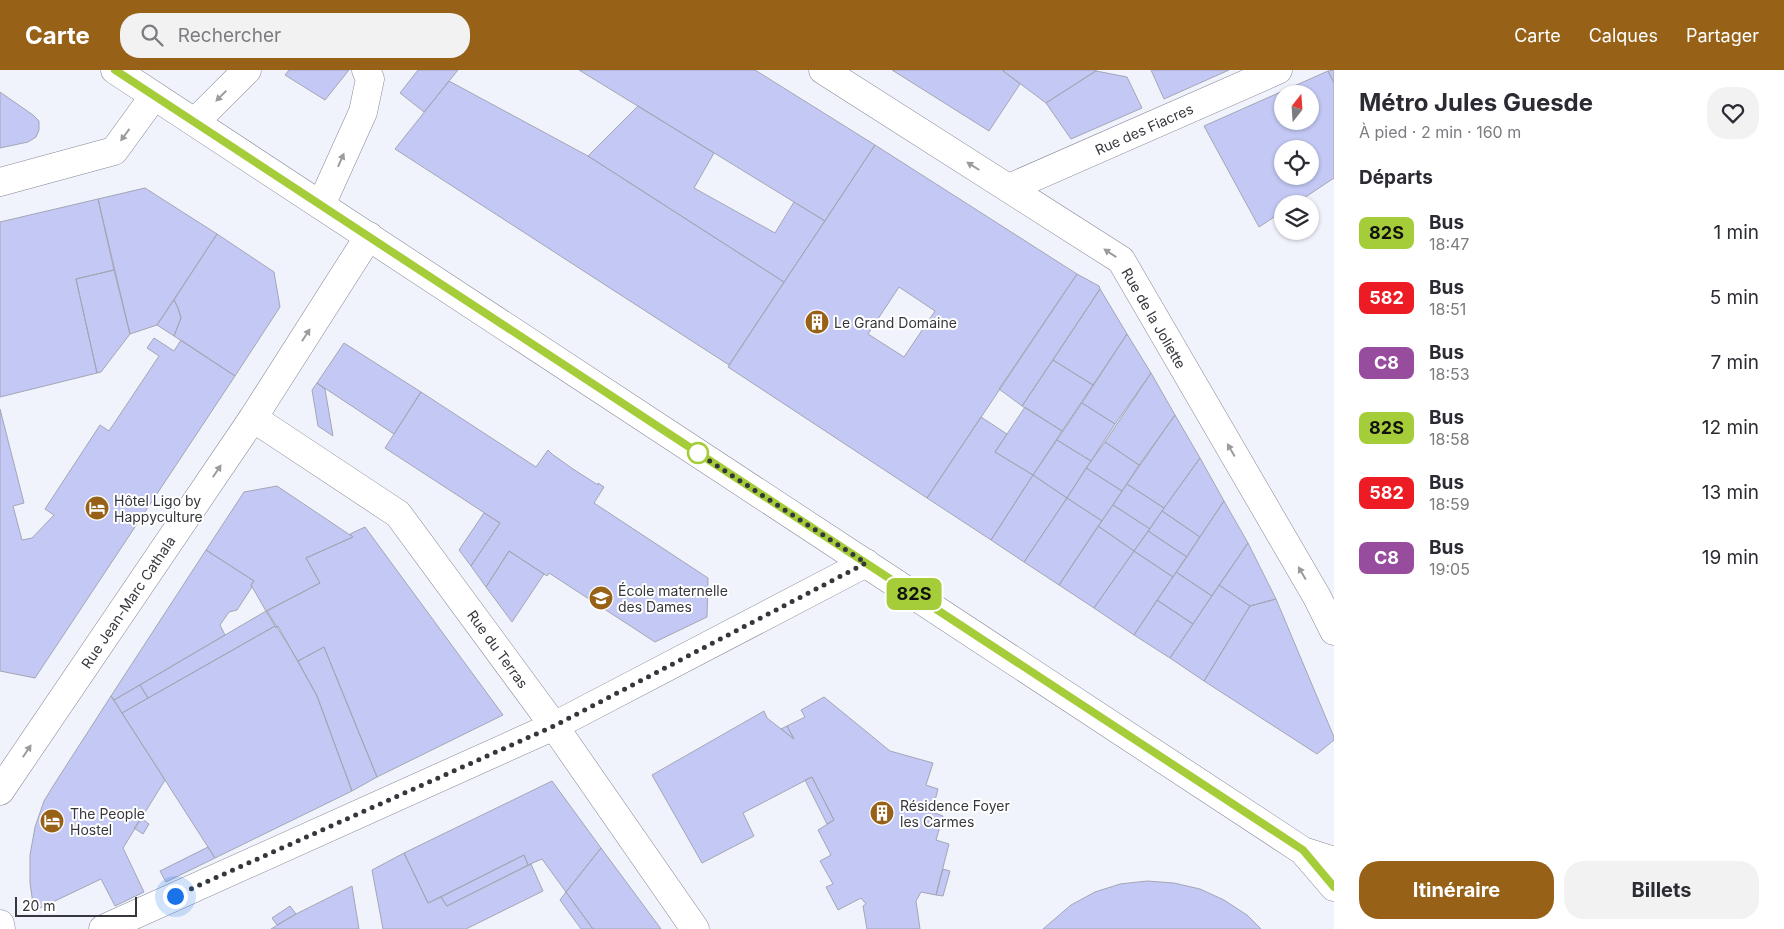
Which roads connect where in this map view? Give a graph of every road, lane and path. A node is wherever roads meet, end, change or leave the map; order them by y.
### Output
1 (116, 70) edge
2 (247, 70) edge
3 (366, 70) edge
4 (823, 70) edge
5 (1278, 70) edge
6 (154, 96) junction
7 (195, 122) junction
8 (0, 182) edge
9 (1009, 188) junction
10 (321, 205) junction
11 (370, 236) junction
12 (253, 418) junction
13 (866, 563) junction
14 (1326, 597) edge
15 (1334, 631) edge
16 (554, 726) junction
17 (0, 791) edge
18 (1303, 850) junction
19 (1334, 861) edge
20 (1334, 887) edge
21 (0, 924) edge
22 (1, 929) edge
23 (103, 929) edge
24 (694, 929) edge

1 - 6 street
2 -> 7 street
10 -> 3 street
9 -> 4 street, Rue de la Joliette
5 - 9 street, Rue des Fiacres
6 - 7 street
6 -> 8 street
7 - 10 street
14 -> 9 street, Rue de la Joliette
10 - 11 street
12 -> 11 street, Rue Jean-Marc Cathala
11 - 13 street
12 - 16 street, Rue du Terras
17 -> 12 street, Rue Jean-Marc Cathala
13 - 16 street
13 - 18 street
14 - 15 street, Rue de la Joliette
16 - 23 street
16 - 24 street, Rue du Terras
18 - 19 street
18 - 20 street
21 - 22 street

